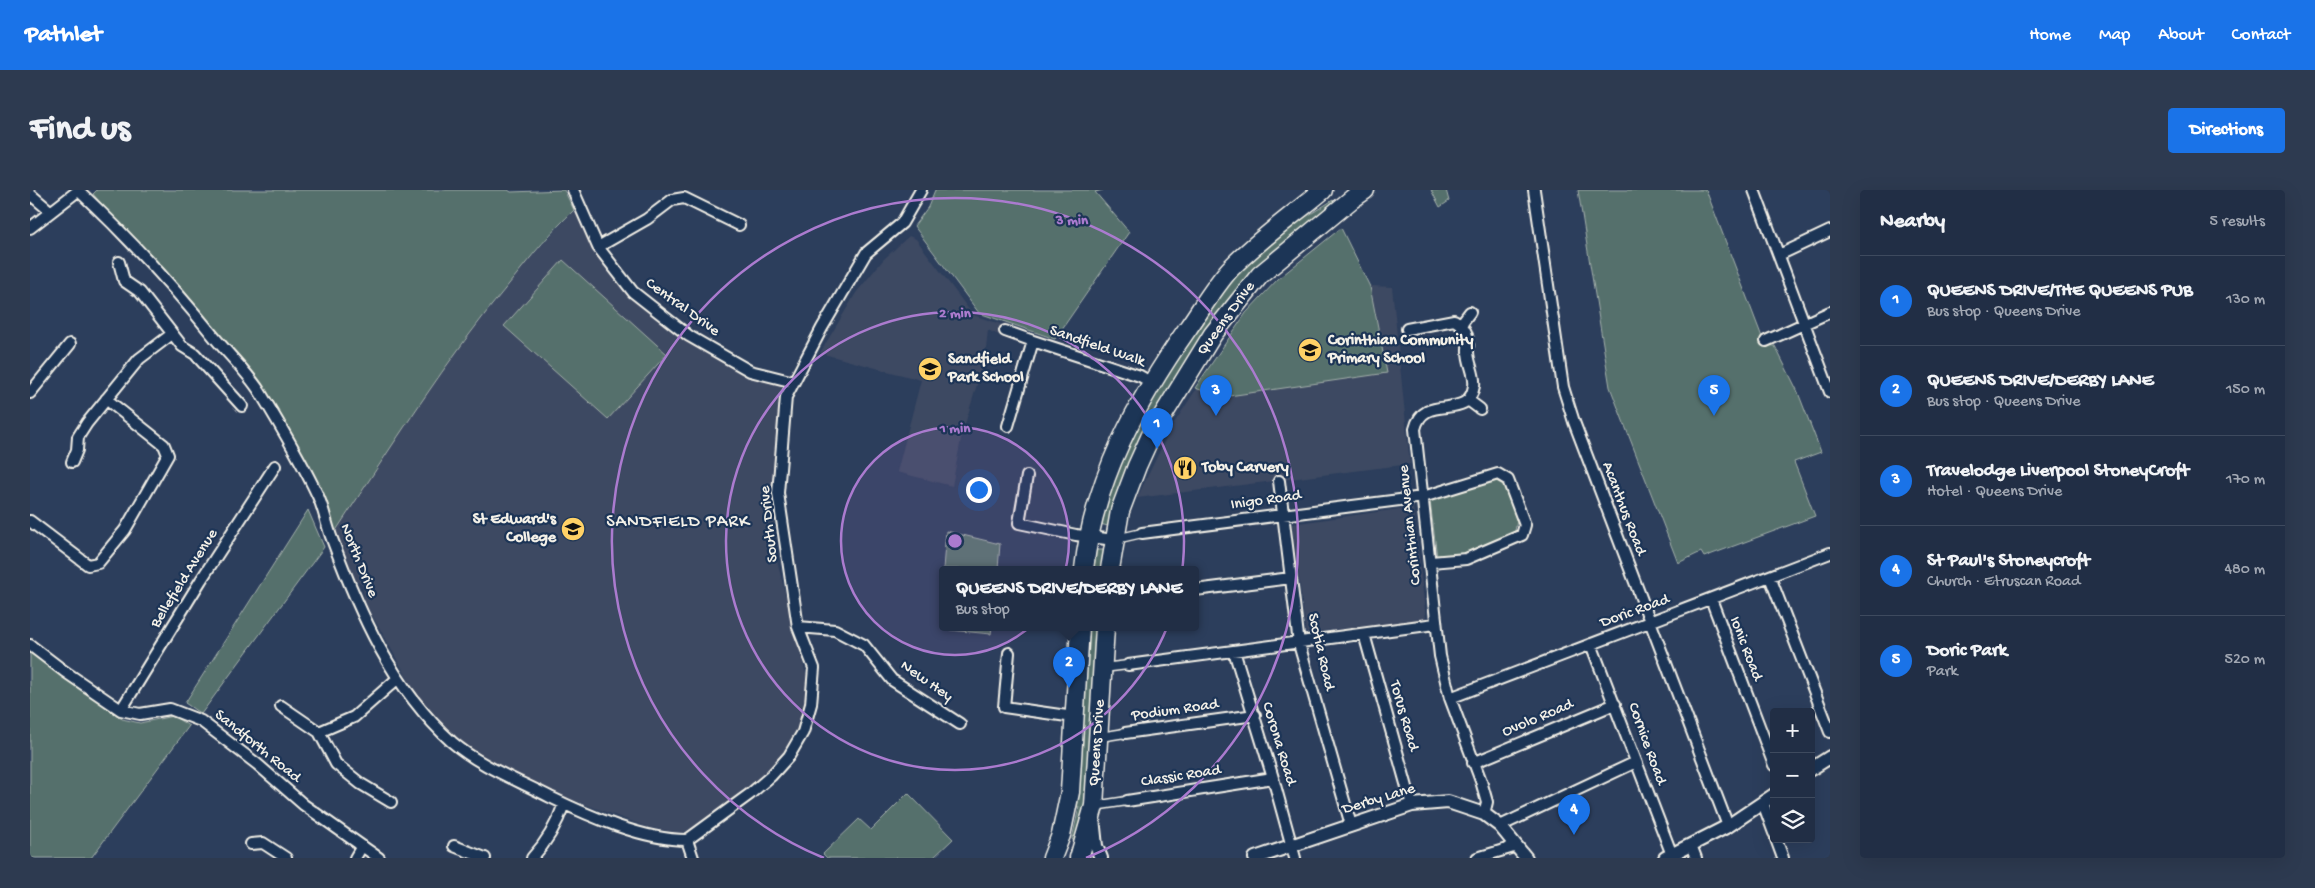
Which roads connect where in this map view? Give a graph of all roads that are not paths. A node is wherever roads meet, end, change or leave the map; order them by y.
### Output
1 (79, 190) edge
2 (921, 190) edge
3 (1323, 190) edge
4 (1534, 190) edge
5 (1754, 190) edge
6 (1356, 193) edge
7 (30, 194) edge
8 (575, 195) edge
9 (50, 211) junction
10 (740, 225) dead end
11 (30, 228) edge
12 (1830, 231) edge
13 (598, 247) junction
14 (1779, 255) junction
15 (119, 262) dead end
16 (1470, 312) dead end
17 (1830, 312) edge
18 (1461, 324) junction
19 (1804, 324) junction
20 (1407, 329) dead end
21 (1004, 331) dead end
22 (172, 334) junction
23 (1033, 341) junction
24 (1766, 341) dead end
25 (70, 344) dead end
26 (62, 353) junction
27 (71, 361) dead end
28 (794, 382) junction
29 (1152, 383) junction
30 (1829, 386) edge
31 (30, 393) edge
32 (1468, 400) junction
33 (103, 403) junction
34 (242, 406) dead end
35 (1480, 409) dead end
36 (1008, 426) dead end
37 (72, 462) dead end
38 (275, 466) dead end
39 (1027, 476) dead end
40 (1279, 481) dead end
41 (1423, 497) junction
42 (1282, 514) junction
43 (30, 521) edge
44 (1142, 534) joint
45 (1088, 536) junction
46 (1114, 540) junction
47 (1830, 555) edge
48 (1431, 562) junction
49 (1084, 566) edge
50 (1110, 566) edge
51 (1770, 577) junction
52 (1291, 578) junction
53 (1199, 590) edge
54 (1711, 599) junction
55 (1650, 622) junction
56 (1435, 624) junction
57 (798, 627) junction
58 (1080, 631) edge
59 (1106, 631) edge
60 (1364, 634) junction
61 (1299, 644) junction
62 (1591, 644) junction
63 (30, 645) edge
64 (1234, 651) junction
65 (1009, 653) dead end
66 (1128, 664) joint
67 (1103, 668) junction
68 (397, 679) junction
69 (1450, 698) junction
70 (1615, 704) junction
71 (282, 706) dead end
72 (121, 710) junction
73 (1254, 715) junction
74 (1074, 716) junction
75 (960, 724) dead end
76 (319, 732) junction
77 (1830, 732) edge
78 (1125, 733) joint
79 (1100, 737) junction
80 (1770, 754) edge
81 (1829, 759) edge
82 (1636, 762) junction
83 (1473, 763) junction
84 (1815, 768) edge
85 (1273, 778) junction
86 (1771, 798) edge
87 (391, 802) dead end
88 (1127, 802) joint
89 (1763, 803) junction
90 (564, 804) junction
91 (1412, 805) junction
92 (1093, 809) junction
93 (1484, 814) junction
94 (1770, 822) edge
95 (1351, 825) junction
96 (1500, 826) junction
97 (1728, 826) junction
98 (687, 840) junction
99 (1777, 843) edge
100 (251, 844) dead end
101 (362, 846) junction
102 (454, 846) dead end
103 (1517, 846) junction
104 (1691, 846) junction
105 (1293, 852) edge
106 (1058, 853) edge
107 (1668, 856) edge
108 (286, 858) edge
109 (355, 858) edge
110 (379, 858) edge
111 (485, 858) edge
112 (532, 858) edge
113 (693, 858) edge
114 (1079, 858) edge
115 (1101, 858) edge
116 (1255, 858) edge
117 (1477, 858) edge
118 (1526, 858) edge
119 (1696, 858) edge
120 (1783, 858) edge

1 - 9 street
1 - 68 street, North Drive
2 - 28 street, South Drive
3 - 29 highway, Queens Drive
4 - 55 street, Acanthus Road
5 - 14 street
6 - 46 highway, Queens Drive
7 - 9 street
8 - 13 street, Central Drive
9 - 11 street
10 - 13 street
12 - 14 street
13 - 28 street, Central Drive
14 - 19 street
15 - 22 street
16 - 18 street
17 - 19 street
18 - 20 street
18 - 32 street
19 - 24 street
19 - 30 street
21 - 23 street, Sandfield Walk
22 - 33 street
22 - 34 street
23 - 29 street, Sandfield Walk
23 - 36 street, Sandfield Walk
25 - 26 street
26 - 27 street
26 - 31 street
28 - 57 street, South Drive
29 - 45 highway, Queens Drive
32 - 35 street
32 - 41 street, Corinthian Avenue
33 - 37 street
33 - 43 street
38 - 72 street, Bellefield Avenue
39 - 45 street
40 - 42 street, Scotia Road
41 - 42 street, Inigo Road
41 - 48 street, Corinthian Avenue
41 - 48 street, Inigo Road
42 - 44 street, Inigo Road
42 - 52 street, Scotia Road
44 - 46 street, Inigo Road
45 - 46 street
45 - 49 highway, Queens Drive
46 - 50 highway, Queens Drive
47 - 51 street, Doric Road
48 - 56 street, Corinthian Avenue
51 - 54 street, Doric Road
51 - 77 street
52 - 53 street
52 - 61 street, Scotia Road
54 - 55 street, Doric Road
54 - 80 street, Ionic Road
55 - 62 street, Doric Road
55 - 97 street, Acanthus Road
56 - 60 street
56 - 69 street, Corinthian Avenue
57 - 75 street, New Hey
57 - 98 street, South Drive
58 - 74 highway, Queens Drive
59 - 67 highway, Queens Drive
60 - 61 street
60 - 91 street, Torus Road
61 - 64 street
61 - 95 street, Scotia Road
62 - 69 street, Doric Road
62 - 70 street, Cornice Road
63 - 72 street, Sandforth Road
64 - 66 street
64 - 73 street, Corona Road
65 - 74 street
66 - 67 street
67 - 79 highway, Queens Drive
68 - 76 street
68 - 90 street, North Drive
69 - 83 street, Corinthian Avenue
70 - 82 street, Cornice Road
70 - 83 street, Ovolo Road
71 - 76 street
72 - 101 street, Sandforth Road
73 - 78 street, Podium Road
73 - 85 street, Corona Road
74 - 106 highway, Queens Drive
76 - 87 street
78 - 79 street, Podium Road
79 - 92 highway, Queens Drive
81 - 84 street
82 - 96 street
82 - 107 street, Cornice Road
83 - 93 street, Corinthian Avenue
85 - 88 street, Classic Road
85 - 105 street, Corona Road
86 - 89 street
88 - 92 street, Classic Road
89 - 94 street
89 - 97 street
90 - 98 street, North Drive
90 - 112 street
91 - 93 street, Derby Lane
91 - 95 street, Derby Lane
92 - 114 highway, Queens Drive
92 - 115 street
93 - 96 street, Derby Lane
95 - 105 street, Derby Lane
96 - 103 street, Derby Lane
97 - 104 street
98 - 113 street
99 - 120 street
100 - 108 street
101 - 109 street
101 - 110 street, Sandforth Road
102 - 111 street
103 - 117 street
103 - 118 street, Derby Lane
104 - 107 street
104 - 119 street
105 - 116 street, Derby Lane

